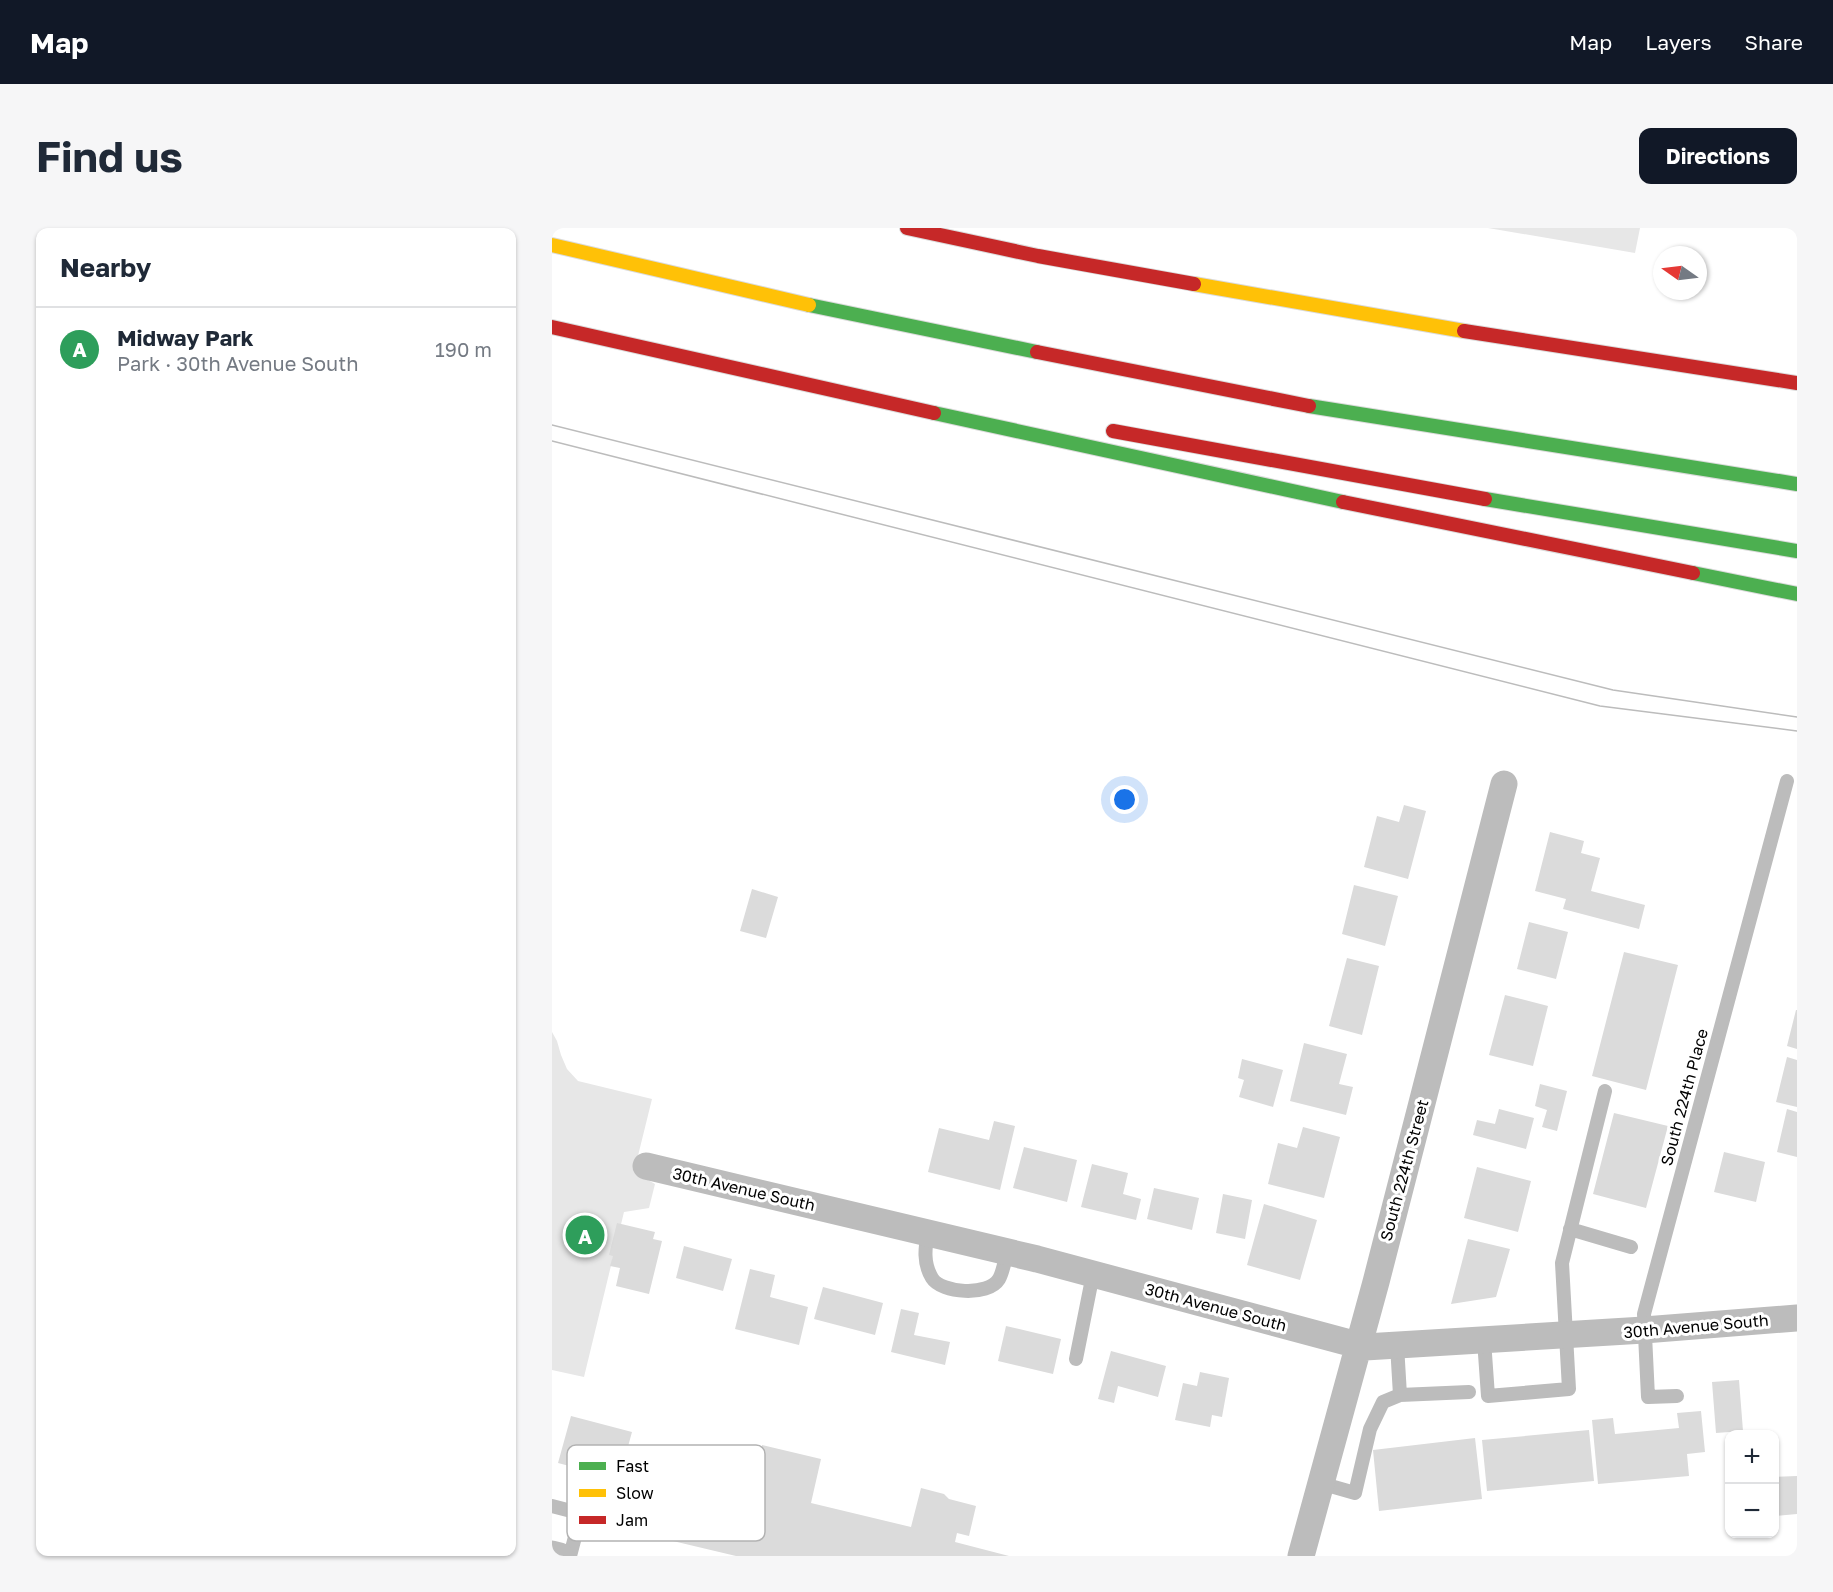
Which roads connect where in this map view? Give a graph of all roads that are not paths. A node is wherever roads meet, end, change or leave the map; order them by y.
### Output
1 (907, 228) edge
2 (552, 245) edge
3 (552, 327) edge
4 (674, 355) junction
5 (1797, 383) edge
6 (905, 392) dead end
7 (1102, 429) dead end
8 (1797, 484) edge
9 (1797, 551) edge
10 (1797, 594) edge
11 (1787, 781) dead end
12 (1504, 784) dead end
13 (1605, 1091) dead end
14 (645, 1166) dead end
15 (1570, 1229) junction
16 (928, 1232) junction
17 (1631, 1247) dead end
18 (1007, 1252) junction
19 (1093, 1274) junction
20 (1797, 1318) edge
21 (1644, 1330) junction
22 (1565, 1335) junction
23 (1484, 1340) junction
24 (1397, 1345) junction
25 (1357, 1346) junction
26 (1076, 1359) dead end
27 (1469, 1392) dead end
28 (1400, 1395) junction
29 (1677, 1396) dead end
30 (1320, 1483) junction
31 (552, 1506) edge
32 (567, 1510) edge
33 (574, 1541) edge
34 (552, 1554) edge
35 (560, 1556) edge
36 (570, 1556) edge
37 (1301, 1556) edge

1 - 5 highway
2 - 8 highway
3 - 4 highway
4 - 6 highway
4 - 10 highway
7 - 9 highway
11 - 21 lane, South 224th Place
12 - 25 street, South 224th Street
13 - 15 lane
14 - 16 street, 30th Avenue South
15 - 17 lane
15 - 22 lane
16 - 18 street, 30th Avenue South
16 - 18 lane
18 - 19 street, 30th Avenue South
19 - 25 street, 30th Avenue South
19 - 26 lane
20 - 21 street, 30th Avenue South
21 - 22 street, 30th Avenue South
21 - 29 lane, South 224th Place
22 - 23 street, 30th Avenue South
22 - 23 lane
23 - 24 street, 30th Avenue South
24 - 25 street, 30th Avenue South
24 - 28 lane
25 - 30 street, South 224th Street
27 - 28 lane
28 - 30 lane
30 - 37 street, South 224th Street
31 - 32 lane
33 - 36 lane
34 - 35 street

